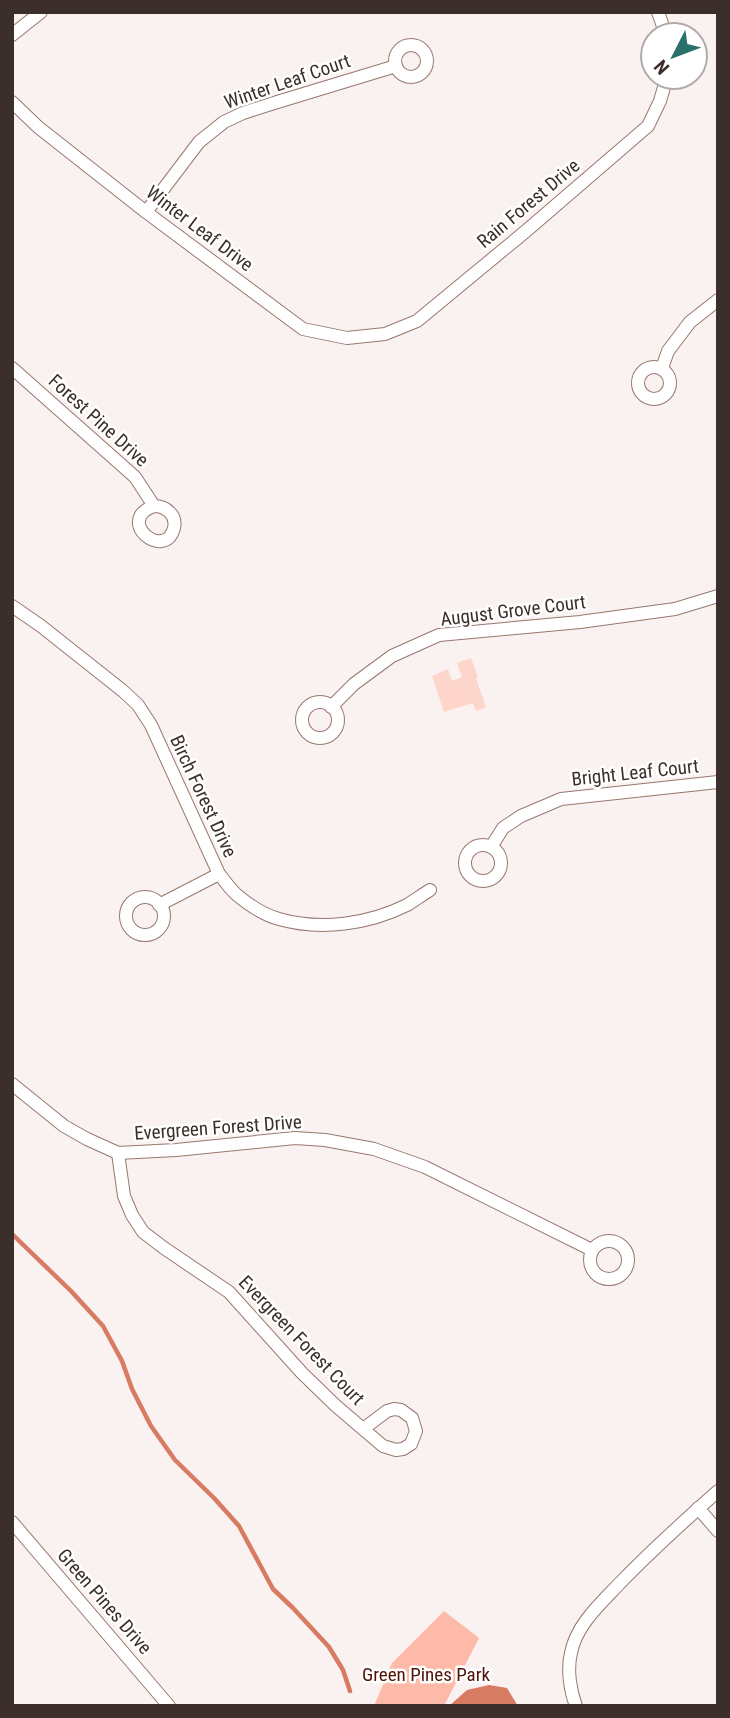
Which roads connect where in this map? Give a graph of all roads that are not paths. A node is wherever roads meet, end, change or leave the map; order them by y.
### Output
1 (41, 12) edge
2 (12, 35) edge
3 (396, 66) dead end
4 (663, 91) edge
5 (12, 102) edge
6 (146, 212) junction
7 (718, 300) edge
8 (385, 334) joint
9 (12, 368) edge
10 (662, 369) dead end
11 (154, 506) dead end
12 (718, 596) edge
13 (12, 606) edge
14 (331, 707) dead end
15 (718, 782) edge
16 (491, 847) dead end
17 (219, 874) junction
18 (430, 890) dead end
19 (159, 905) dead end
20 (12, 1084) edge
21 (118, 1153) junction
22 (592, 1250) dead end
23 (363, 1429) dead end
24 (718, 1492) edge
25 (698, 1508) junction
26 (12, 1522) edge
27 (718, 1531) edge
28 (169, 1706) edge
29 (576, 1706) edge

1 - 2 street
3 - 6 street, Winter Leaf Court
4 - 8 street, Rain Forest Drive
5 - 6 street, Winter Leaf Drive
6 - 8 street, Winter Leaf Drive
7 - 10 street
9 - 11 street, Forest Pine Drive
12 - 14 street, August Grove Court
13 - 17 street, Birch Forest Drive
15 - 16 street, Bright Leaf Court
17 - 18 street, Birch Forest Drive
17 - 19 street
20 - 21 street, Evergreen Forest Drive
21 - 22 street, Evergreen Forest Drive
21 - 23 street, Evergreen Forest Court
24 - 25 street
25 - 27 street
25 - 29 street
26 - 28 street, Green Pines Drive

